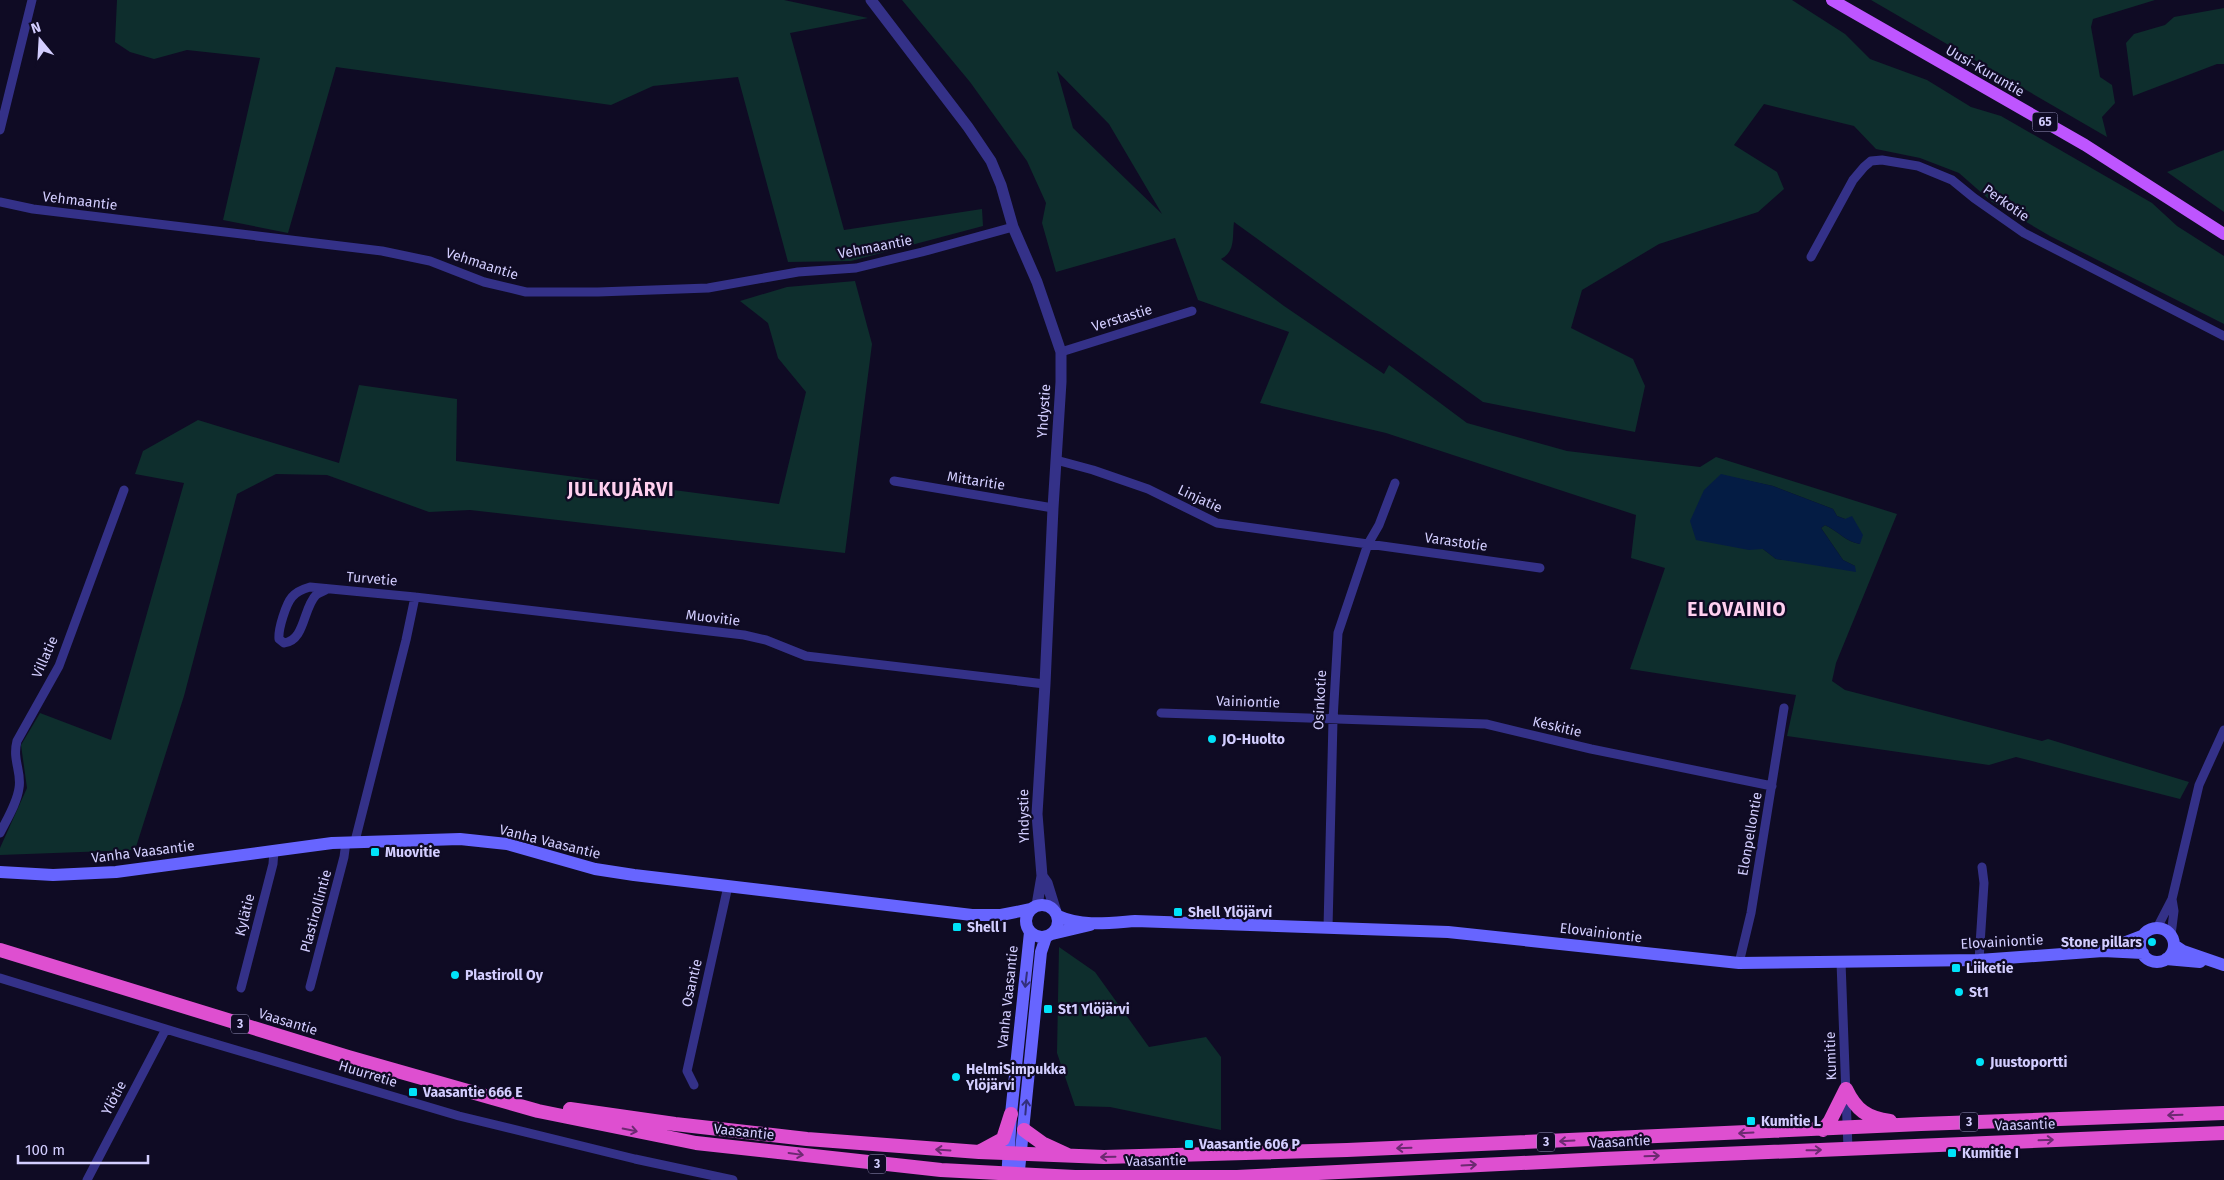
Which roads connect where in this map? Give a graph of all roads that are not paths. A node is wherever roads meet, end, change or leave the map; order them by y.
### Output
1 (32, 0) edge
2 (870, 0) edge
3 (1832, 0) edge
4 (0, 130) edge
5 (0, 202) edge
6 (1013, 227) junction
7 (2224, 234) edge
8 (1811, 257) dead end
9 (1192, 311) dead end
10 (2224, 336) edge
11 (1061, 352) junction
12 (1056, 460) junction
13 (894, 482) dead end
14 (1395, 483) dead end
15 (124, 490) dead end
16 (1052, 508) junction
17 (1368, 544) junction
18 (1540, 568) dead end
19 (327, 589) junction
20 (416, 597) junction
21 (1045, 684) junction
22 (1784, 708) dead end
23 (1161, 713) dead end
24 (1333, 720) junction
25 (2224, 730) edge
26 (1772, 786) junction
27 (0, 833) edge
28 (351, 842) junction
29 (274, 850) junction
30 (1982, 868) dead end
31 (0, 872) edge
32 (1042, 876) junction
33 (728, 886) junction
34 (2172, 899) junction
35 (1034, 907) junction
36 (1057, 914) junction
37 (1001, 915) junction
38 (1095, 924) junction
39 (1028, 928) junction
40 (1328, 928) junction
41 (2157, 928) junction
42 (2144, 934) junction
43 (1049, 935) junction
44 (2172, 940) junction
45 (0, 950) edge
46 (2103, 951) junction
47 (2143, 953) junction
48 (2166, 958) junction
49 (1979, 960) junction
50 (1841, 962) junction
51 (1739, 964) junction
52 (2220, 964) edge
53 (0, 978) edge
54 (310, 987) dead end
55 (241, 988) dead end
56 (166, 1029) junction
57 (694, 1085) dead end
58 (1846, 1089) junction
59 (481, 1094) junction
60 (2224, 1113) edge
61 (1011, 1114) junction
62 (1921, 1124) junction
63 (1848, 1128) junction
64 (1024, 1130) junction
65 (1824, 1130) junction
66 (2224, 1132) edge
67 (1848, 1149) junction
68 (979, 1152) junction
69 (1016, 1155) junction
70 (1074, 1157) junction
71 (942, 1170) junction
72 (1013, 1176) edge
73 (1075, 1177) junction
74 (87, 1180) edge
75 (733, 1180) edge
76 (970, 1180) edge
77 (1059, 1180) edge

1 - 4 street
2 - 6 street, Yhdystie
3 - 7 main road, Uusi-Kuruntie / 65
5 - 6 street, Vehmaantie
6 - 11 street, Yhdystie
8 - 10 street, Perkotie
9 - 11 street, Verstastie
11 - 12 street, Yhdystie
12 - 16 street, Yhdystie
12 - 17 street, Linjatie
13 - 16 street, Mittaritie
14 - 17 street, Osinkotie
15 - 27 street, Villatie
16 - 21 street, Yhdystie
17 - 18 street, Varastotie
17 - 24 street, Osinkotie
19 - 19 street, Turvetie
19 - 20 street, Turvetie
20 - 21 street, Muovitie
20 - 28 street
21 - 32 street, Yhdystie
22 - 26 street, Elonpellontie
23 - 24 street, Vainiontie
24 - 26 street, Keskitie
24 - 40 street, Osinkotie
25 - 34 street
26 - 51 street, Elonpellontie
28 - 29 main road, Vanha Vaasantie
28 - 33 main road, Vanha Vaasantie
28 - 54 street, Plastirollintie
29 - 31 main road, Vanha Vaasantie
29 - 55 street, Kylätie
30 - 49 street
32 - 35 street, Yhdystie
32 - 36 street, Yhdystie
33 - 37 main road, Vanha Vaasantie
33 - 57 street, Osantie
34 - 41 street
34 - 44 street
35 - 36 main road
35 - 37 main road, Vanha Vaasantie
35 - 39 main road
36 - 38 main road, Elovainiontie
36 - 43 main road
37 - 39 main road, Vanha Vaasantie
38 - 40 main road, Elovainiontie
38 - 43 main road, Elovainiontie
39 - 43 main road
39 -> 61 main road, Vanha Vaasantie
40 - 51 main road, Elovainiontie
41 - 42 main road
41 - 44 main road
42 - 46 main road, Elovainiontie
42 - 47 main road
64 -> 43 main road, Vanha Vaasantie
44 - 48 main road
44 - 52 main road
45 - 59 highway, Vaasantie / 3
46 - 47 main road, Elovainiontie
46 - 49 main road, Elovainiontie
47 - 48 main road
48 - 52 main road
49 - 50 main road, Elovainiontie
50 - 51 main road, Elovainiontie
50 - 58 street, Kumitie
53 - 56 street, Huurretie
56 - 74 street, Ylötie
56 - 75 street, Huurretie
58 - 62 highway
58 - 63 street, Kumitie
58 - 65 highway
68 -> 59 highway, Vaasantie / 3
59 -> 71 highway, Vaasantie / 3
60 -> 62 highway, Vaasantie / 3
61 - 68 highway
61 - 69 main road, Vanha Vaasantie
62 - 63 highway, Vaasantie / 3
63 - 65 highway, Vaasantie / 3
63 - 67 street, Kumitie
64 - 69 main road, Vanha Vaasantie
64 - 70 highway
65 -> 70 highway, Vaasantie / 3
67 -> 66 highway, Vaasantie / 3
73 -> 67 highway, Vaasantie / 3
68 - 69 highway, Vaasantie / 3
69 - 70 highway, Vaasantie / 3
69 - 72 main road
71 - 72 highway, Vaasantie / 3
71 - 76 highway
72 - 73 highway, Vaasantie / 3
73 - 77 highway

